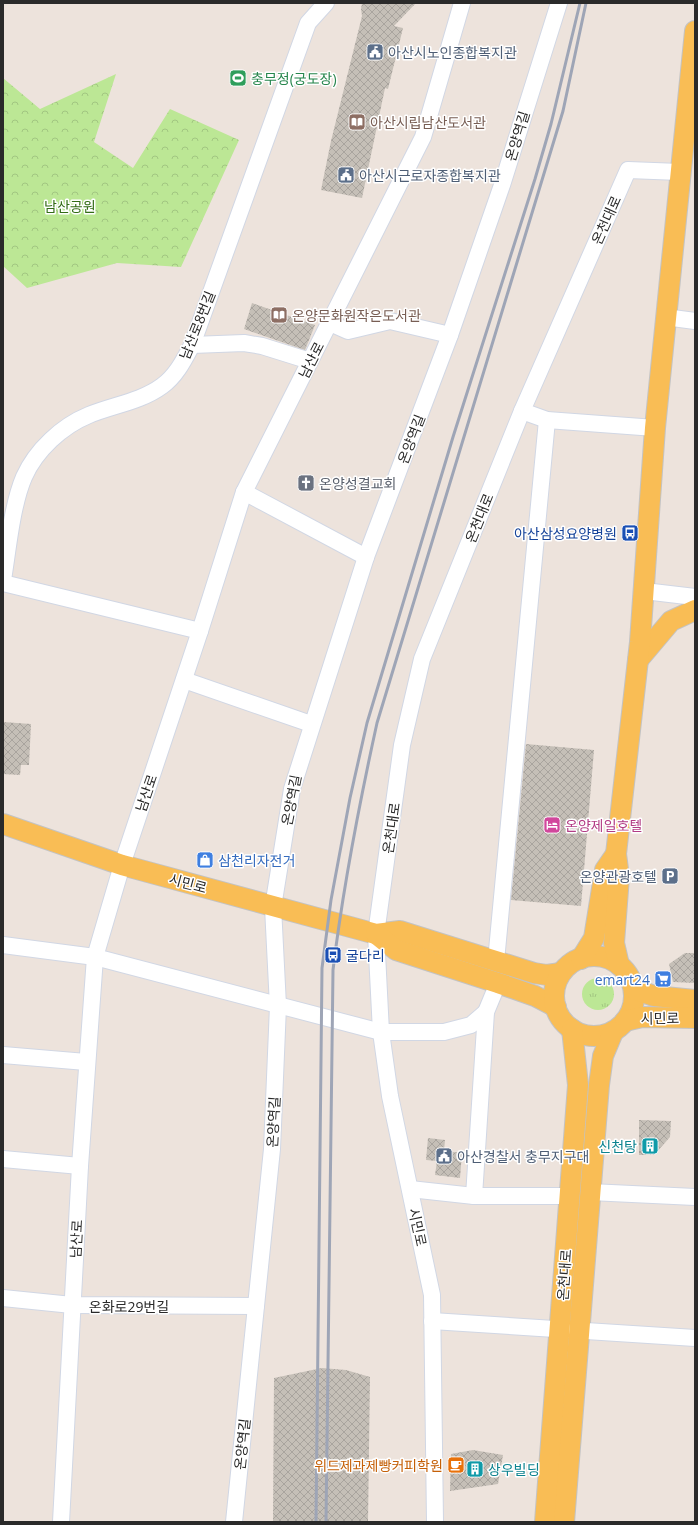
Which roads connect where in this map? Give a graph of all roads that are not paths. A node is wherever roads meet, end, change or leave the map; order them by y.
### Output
1 (326, 3) edge
2 (462, 3) edge
3 (559, 3) edge
4 (694, 43) edge
5 (680, 172) junction
6 (665, 317) junction
7 (695, 320) edge
8 (330, 323) junction
9 (450, 335) junction
10 (192, 345) junction
11 (310, 361) junction
12 (522, 411) junction
13 (547, 420) junction
14 (654, 428) junction
15 (244, 492) junction
16 (366, 557) junction
17 (3, 582) edge
18 (644, 591) junction
19 (695, 597) edge
20 (695, 610) edge
21 (200, 631) junction
22 (638, 660) junction
23 (184, 680) junction
24 (311, 724) junction
25 (3, 824) edge
26 (616, 854) junction
27 (122, 865) junction
28 (274, 907) junction
29 (376, 934) junction
30 (3, 945) edge
31 (95, 957) junction
32 (581, 959) junction
33 (496, 961) junction
34 (619, 965) junction
35 (561, 973) junction
36 (498, 983) junction
37 (634, 989) junction
38 (695, 1000) edge
39 (278, 1006) junction
40 (556, 1007) junction
41 (486, 1012) junction
42 (695, 1018) edge
43 (619, 1027) junction
44 (572, 1029) junction
45 (381, 1032) junction
46 (3, 1055) edge
47 (86, 1062) junction
48 (3, 1159) edge
49 (80, 1166) junction
50 (410, 1190) junction
51 (590, 1192) junction
52 (474, 1196) junction
53 (570, 1196) junction
54 (695, 1197) edge
55 (3, 1298) edge
56 (72, 1306) junction
57 (256, 1306) junction
58 (432, 1321) junction
59 (569, 1329) junction
60 (695, 1338) edge
61 (61, 1522) edge
62 (234, 1522) edge
63 (435, 1522) edge
64 (544, 1522) edge
65 (564, 1522) edge

1 - 10 street, 남산로8번길
2 - 8 street, 남산로
3 - 9 street, 온양역길
4 - 5 main road
5 - 6 main road
5 - 12 street, 온천대로
6 - 7 street
6 - 14 main road
8 - 9 street
8 - 11 street, 남산로
9 - 16 street, 온양역길
10 - 11 street
10 - 17 street, 남산로8번길
11 - 15 street, 남산로
12 - 13 street
12 - 29 street, 온천대로
13 - 14 street
13 - 33 street
14 - 18 main road
15 - 16 street
15 - 21 street, 남산로
16 - 24 street, 온양역길
17 - 21 street
18 - 19 street
18 - 22 main road
20 - 22 main road
21 - 23 street, 남산로
22 - 26 main road
23 - 24 street
23 - 27 street, 남산로
24 - 28 street, 온양역길
25 - 27 main road, 시민로
26 - 32 main road
26 - 34 main road
27 - 28 main road, 시민로
27 - 31 street, 남산로
28 - 29 main road, 시민로
28 - 39 street, 온양역길
29 - 33 main road, 시민로
29 - 36 main road, 시민로
29 - 45 street, 시민로
30 - 31 street
31 - 39 street
31 - 47 street, 남산로
32 - 34 main road
32 - 35 main road
33 - 35 main road, 시민로
34 - 37 main road
35 - 40 main road
36 - 40 main road, 시민로
36 - 41 street
37 - 38 main road, 시민로
37 - 43 main road
39 - 45 street
39 - 57 street, 온양역길
40 - 44 main road
41 - 45 street
41 - 52 street
42 - 43 main road, 시민로
43 - 44 main road
43 - 51 main road, 온천대로
44 - 53 main road, 온천대로
45 - 50 street, 시민로
46 - 47 street
47 - 49 street, 남산로
48 - 49 street
49 - 56 street, 남산로
50 - 52 street
50 - 58 street, 시민로
51 - 54 street
51 - 59 main road, 온천대로
52 - 53 street
53 - 59 main road, 온천대로
55 - 56 street, 온화로29번길
56 - 57 street, 온화로29번길
56 - 61 street, 남산로
57 - 62 street, 온양역길
58 - 59 street
58 - 63 street, 시민로
59 - 60 street
59 - 64 main road, 온천대로
59 - 65 main road, 온천대로

